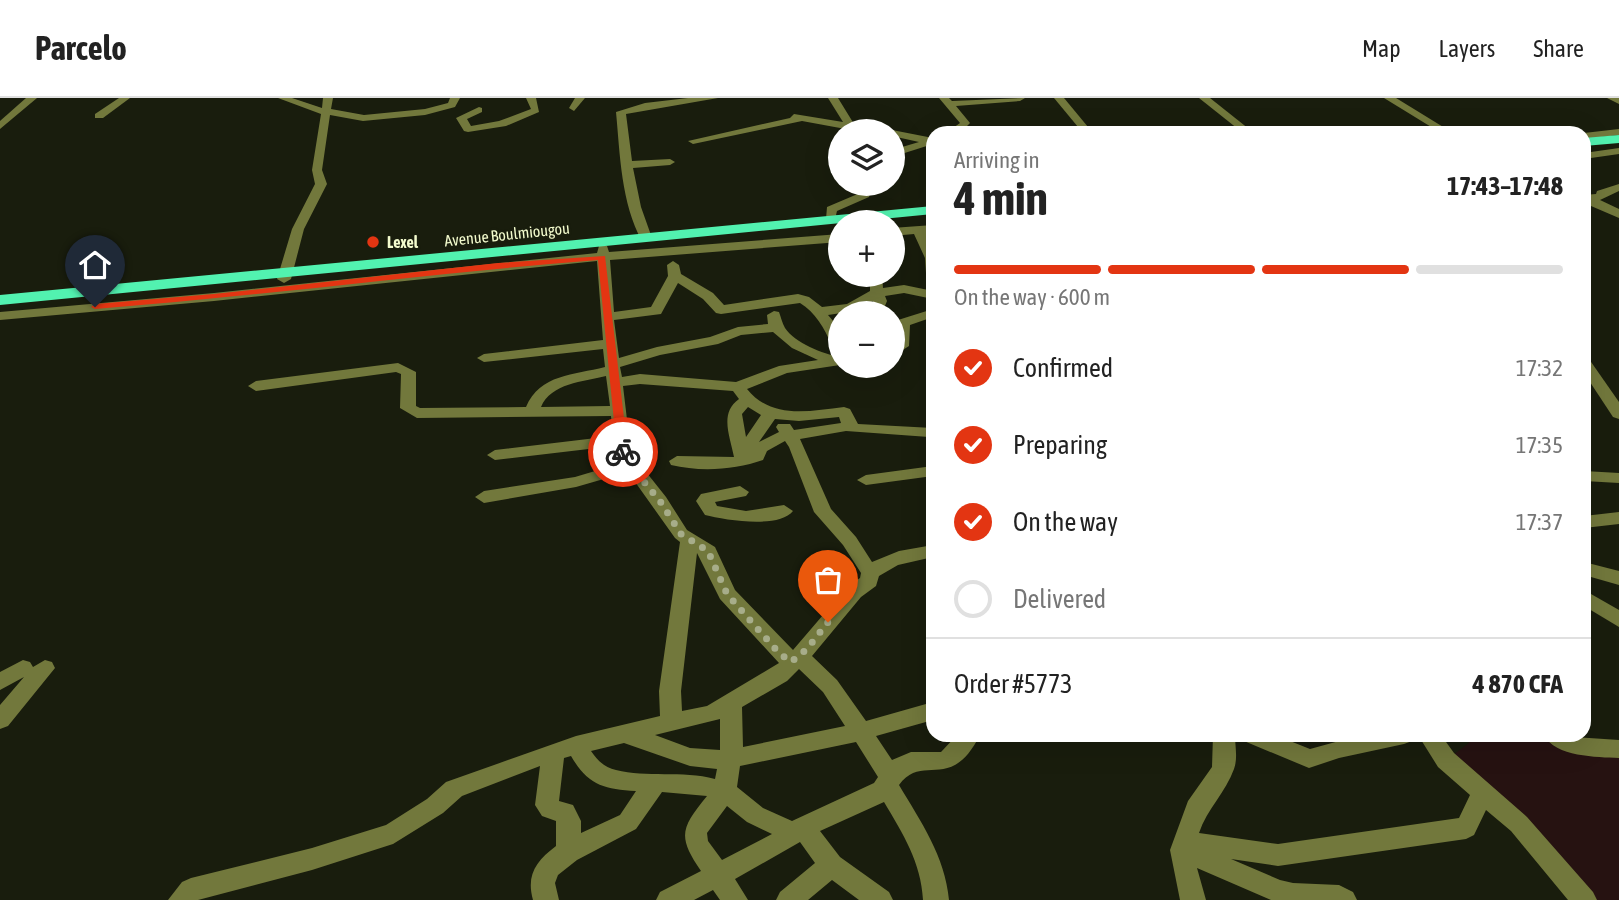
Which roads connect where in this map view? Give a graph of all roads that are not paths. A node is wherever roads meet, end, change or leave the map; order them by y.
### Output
1 (32, 98) edge
2 (125, 98) edge
3 (283, 98) edge
4 (328, 98) edge
5 (531, 98) edge
6 (713, 98) edge
7 (833, 98) edge
8 (1020, 98) edge
9 (1059, 98) edge
10 (1204, 98) edge
11 (1389, 98) edge
12 (1612, 98) edge
13 (630, 100) dead end
14 (947, 101) edge
15 (1619, 101) edge
16 (452, 102) edge
17 (645, 106) junction
18 (327, 111) junction
19 (99, 116) dead end
20 (783, 116) dead end
21 (803, 118) junction
22 (842, 119) edge
23 (828, 123) edge
24 (0, 126) edge
25 (963, 126) edge
26 (1082, 126) edge
27 (1240, 126) edge
28 (1436, 126) edge
29 (1619, 132) edge
30 (1591, 135) edge
31 (905, 136) edge
32 (1619, 138) edge
33 (693, 141) dead end
34 (926, 141) edge
35 (1591, 141) edge
36 (926, 144) edge
37 (1619, 145) edge
38 (1591, 147) edge
39 (905, 150) edge
40 (1619, 151) edge
41 (1606, 153) junction
42 (1591, 155) edge
43 (1619, 160) edge
44 (670, 162) dead end
45 (626, 166) junction
46 (1619, 187) edge
47 (863, 196) edge
48 (1591, 198) edge
49 (1591, 201) edge
50 (830, 210) edge
51 (926, 212) edge
52 (1619, 214) edge
53 (905, 217) edge
54 (926, 217) edge
55 (905, 219) edge
56 (926, 229) edge
57 (918, 230) junction
58 (905, 231) edge
59 (828, 233) edge
60 (828, 234) edge
61 (828, 234) edge
62 (646, 239) junction
63 (926, 245) edge
64 (668, 252) junction
65 (603, 253) junction
66 (285, 276) junction
67 (676, 276) junction
68 (877, 287) edge
69 (877, 293) junction
70 (926, 294) edge
71 (0, 300) edge
72 (880, 301) edge
73 (776, 302) junction
74 (0, 307) edge
75 (818, 312) junction
76 (926, 315) edge
77 (0, 316) edge
78 (607, 317) junction
79 (905, 322) edge
80 (828, 324) edge
81 (779, 331) junction
82 (828, 341) edge
83 (610, 344) junction
84 (828, 356) edge
85 (484, 358) dead end
86 (828, 362) edge
87 (614, 372) junction
88 (1591, 372) edge
89 (256, 386) dead end
90 (742, 394) junction
91 (532, 411) junction
92 (619, 411) junction
93 (1619, 414) edge
94 (774, 415) junction
95 (850, 426) junction
96 (926, 433) edge
97 (789, 435) junction
98 (620, 440) junction
99 (758, 452) junction
100 (495, 455) dead end
101 (677, 461) dead end
102 (738, 462) junction
103 (631, 466) junction
104 (926, 472) edge
105 (1591, 476) edge
106 (1619, 478) edge
107 (866, 480) dead end
108 (740, 492) junction
109 (484, 497) dead end
110 (784, 511) dead end
111 (755, 515) junction
112 (1618, 520) edge
113 (1591, 522) edge
114 (690, 539) junction
115 (926, 552) edge
116 (1591, 571) edge
117 (870, 573) junction
118 (1619, 579) edge
119 (1591, 602) edge
120 (1619, 620) edge
121 (795, 659) junction
122 (23, 668) dead end
123 (45, 668) dead end
124 (0, 682) edge
125 (731, 704) junction
126 (926, 713) edge
127 (0, 720) edge
128 (671, 722) junction
129 (860, 732) junction
130 (625, 734) junction
131 (965, 742) edge
132 (1224, 742) edge
133 (1268, 742) edge
134 (1372, 742) edge
135 (1434, 742) edge
136 (1570, 742) edge
137 (576, 745) junction
138 (1619, 749) edge
139 (553, 753) junction
140 (731, 758) junction
141 (889, 782) junction
142 (654, 783) junction
143 (725, 791) junction
144 (1482, 794) junction
145 (799, 830) junction
146 (1185, 846) junction
147 (568, 852) junction
148 (831, 865) junction
149 (717, 874) junction
150 (181, 900) edge
151 (546, 900) edge
152 (669, 900) edge
153 (735, 900) edge
154 (789, 900) edge
155 (880, 900) edge
156 (936, 900) edge
157 (1193, 900) edge
158 (1344, 900) edge
159 (1584, 900) edge

1 - 24 street
2 - 19 street
3 - 18 street
4 - 18 street
5 - 16 street
6 - 17 street
7 - 22 street
8 - 14 street
9 - 26 street
10 - 27 street
11 - 28 street
12 - 15 street
13 - 17 street
14 - 25 street
16 - 18 street
17 - 45 street
18 - 66 street
20 - 21 street
21 - 23 street
21 - 33 street
29 - 30 street
31 - 34 street
32 - 35 highway
36 - 39 street
37 - 38 highway
40 - 41 street
41 - 42 street
41 - 43 street
44 - 45 street
45 - 62 street
46 - 48 street
47 - 50 street
49 - 52 street
51 - 53 highway, Avenue Boulmiougou
54 - 55 highway
56 - 57 street
57 - 58 street
57 - 63 street
59 - 62 highway, Avenue Boulmiougou
60 - 64 street
61 - 65 highway, Avenue Boulmiougou
62 - 66 highway, Avenue Boulmiougou
64 - 65 street
64 - 67 street
65 - 66 highway, Avenue Boulmiougou
65 - 77 street
65 - 78 street
66 - 71 highway, Avenue Boulmiougou
66 - 74 highway, Avenue Boulmiougou
67 - 73 street
67 - 78 street
68 - 69 street
69 - 70 street
69 - 72 street
69 - 75 street
73 - 75 street
73 - 81 street
75 - 80 street
76 - 79 street
78 - 83 street
81 - 82 street
81 - 84 street
81 - 87 street
83 - 85 street
83 - 87 street
86 - 90 street
87 - 90 street
87 - 91 street
87 - 92 street
88 - 93 street
89 - 91 street
90 - 94 street
90 - 102 street
91 - 92 street
92 - 98 street
94 - 95 street
94 - 97 street
94 - 99 street
95 - 96 street
95 - 97 street
97 - 99 street
97 - 117 street
98 - 100 street
98 - 103 street
99 - 102 street
101 - 102 street
102 - 108 street
103 - 109 street
103 - 114 street
104 - 107 street
105 - 106 street
108 - 111 street
108 - 111 street
110 - 111 street
112 - 113 street
114 - 121 street
114 - 128 street
115 - 117 street
116 - 118 street
117 - 121 street
119 - 120 street
121 - 125 street
121 - 129 street
122 - 124 street
123 - 127 street
125 - 128 street
125 - 140 street
126 - 129 street
128 - 130 street
129 - 140 street
129 - 141 street
130 - 137 street
130 - 140 street
131 - 141 street
132 - 146 street
133 - 134 street
135 - 144 street
136 - 138 street
137 - 139 street
137 - 142 street
139 - 147 street
139 - 150 street
140 - 143 street
141 - 145 street
141 - 156 street
142 - 143 street
142 - 147 street
143 - 145 street
143 - 149 street
144 - 146 street
144 - 159 street
145 - 148 street
145 - 149 street
146 - 157 street
146 - 158 street
147 - 151 street
148 - 154 street
148 - 155 street
149 - 152 street
149 - 153 street

